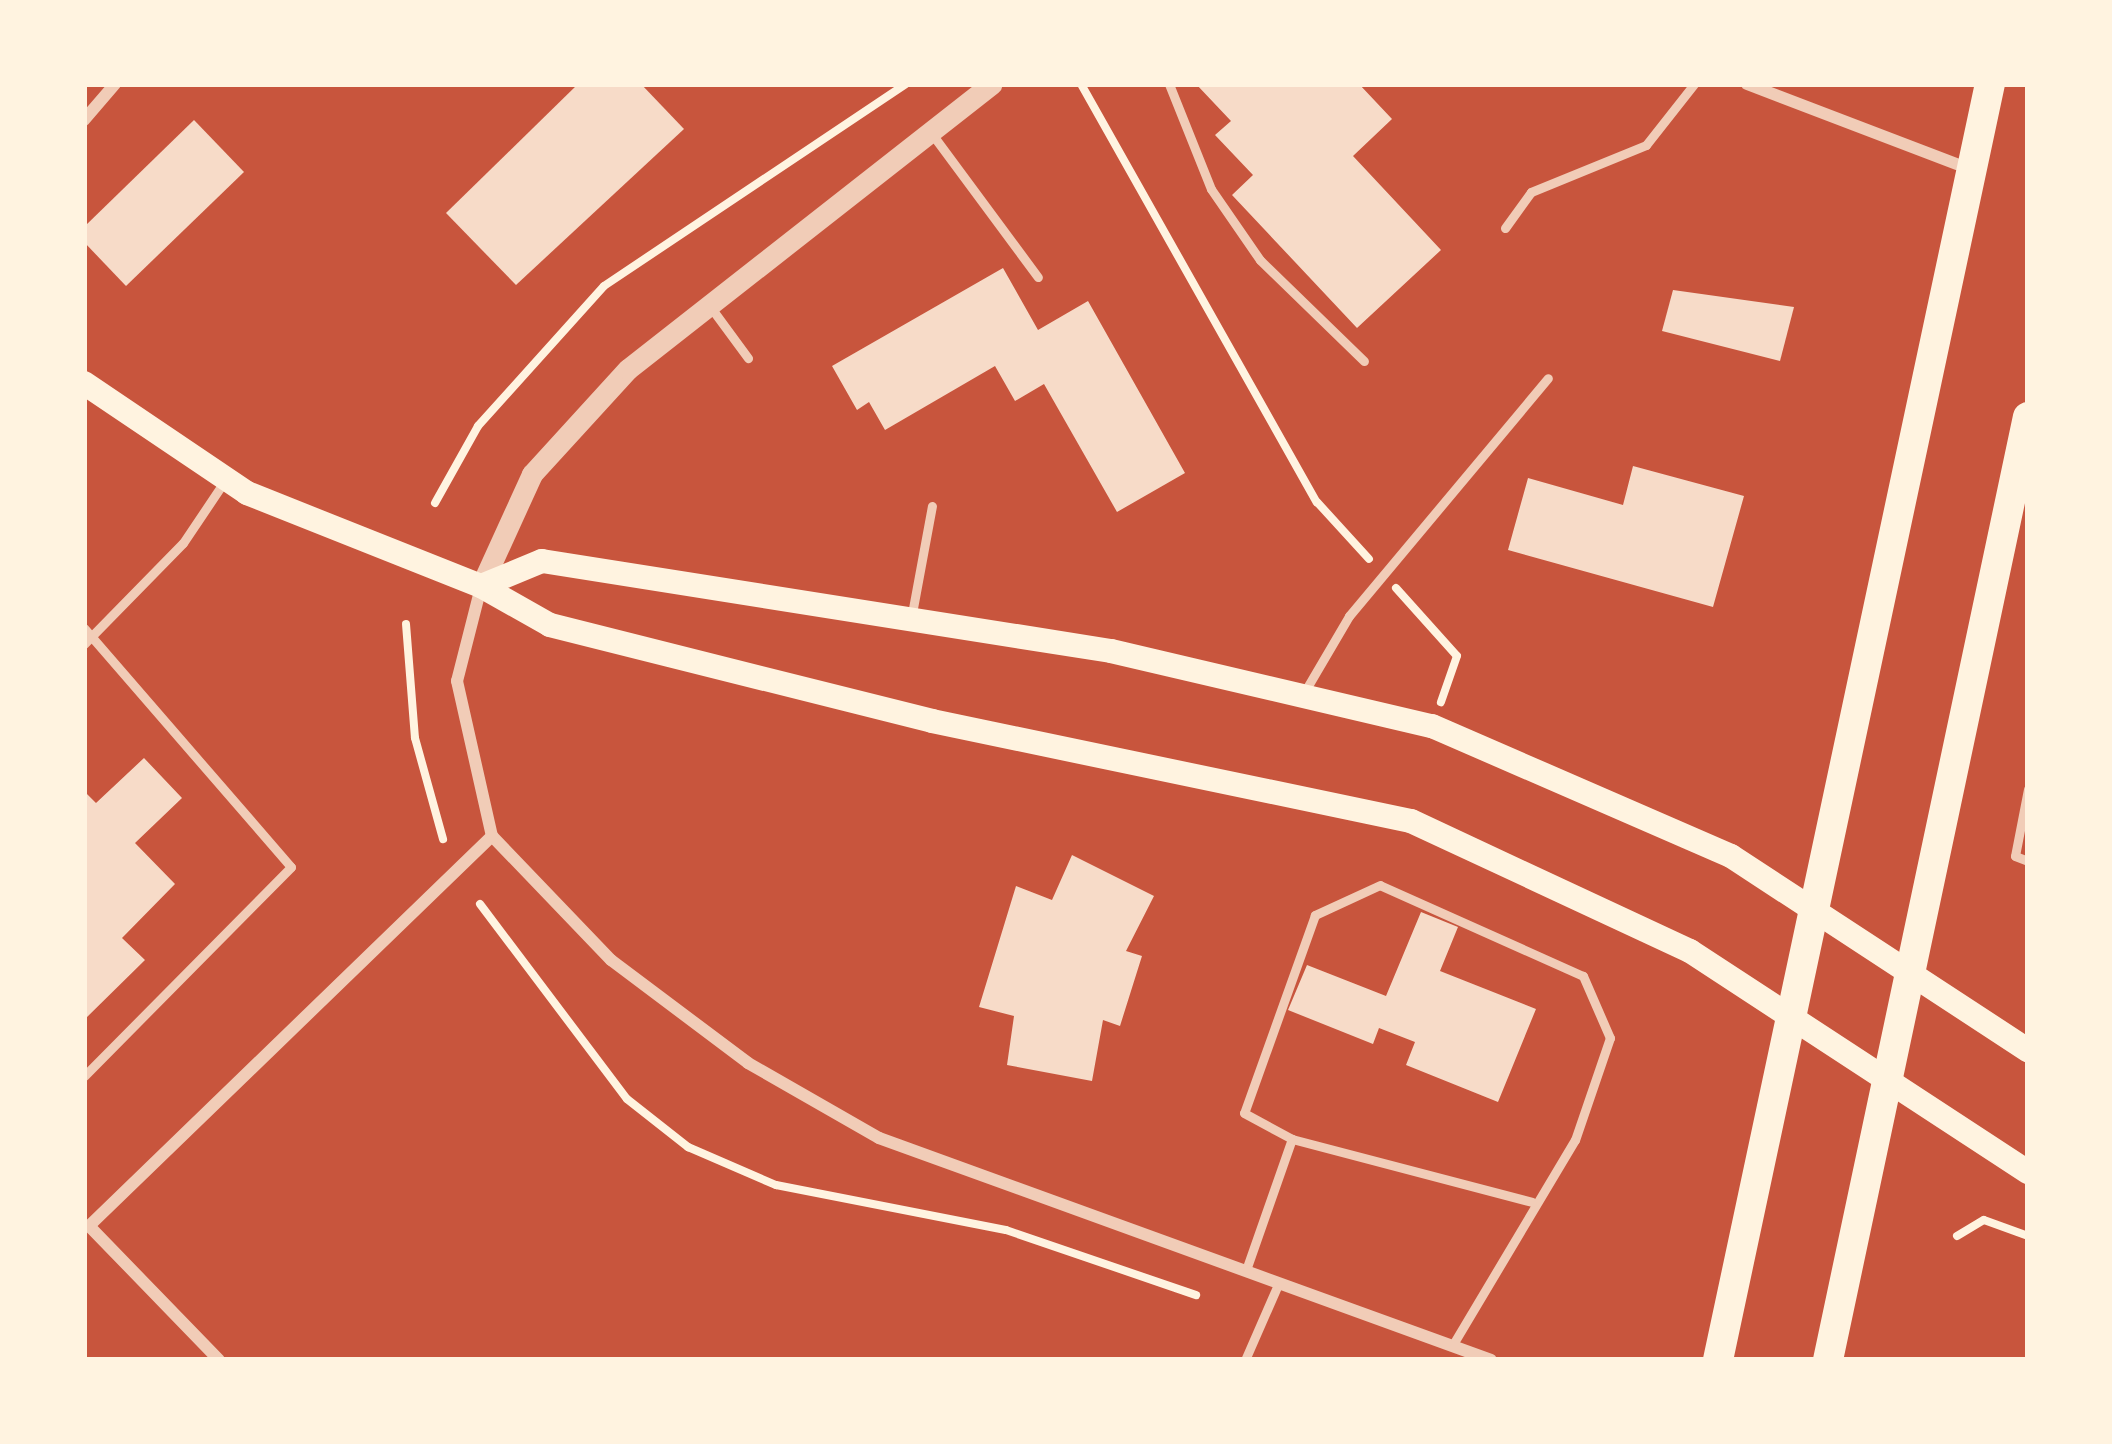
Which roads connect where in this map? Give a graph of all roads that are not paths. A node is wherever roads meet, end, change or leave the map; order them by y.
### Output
1 (115, 84) edge
2 (991, 84) edge
3 (1169, 84) edge
4 (1694, 84) edge
5 (1747, 84) edge
6 (1990, 84) edge
7 (84, 121) edge
8 (930, 132) junction
9 (1971, 170) junction
10 (1504, 228) dead end
11 (1038, 277) dead end
12 (710, 305) junction
13 (748, 358) dead end
14 (1364, 361) dead end
15 (1548, 378) dead end
16 (84, 383) edge
17 (2026, 433) edge
18 (226, 479) junction
19 (932, 506) dead end
20 (481, 586) junction
21 (910, 619) junction
22 (87, 636) edge
23 (1299, 701) junction
24 (2028, 789) edge
25 (491, 836) junction
26 (2028, 861) edge
27 (1816, 904) junction
28 (1911, 970) junction
29 (1798, 1014) junction
30 (2028, 1050) edge
31 (84, 1076) edge
32 (1893, 1081) junction
33 (1292, 1139) junction
34 (2028, 1172) edge
35 (1532, 1202) junction
36 (1246, 1270) junction
37 (1279, 1282) junction
38 (1452, 1346) junction
39 (219, 1360) edge
40 (1245, 1360) edge
41 (1491, 1360) edge
42 (1718, 1360) edge
43 (1828, 1360) edge

1 - 7 street
2 - 8 street
3 - 14 lane
4 - 10 lane
5 - 9 street
6 - 9 main road
8 - 11 lane
8 - 12 street
9 - 27 main road
12 - 13 lane
12 - 20 street
15 - 23 lane
16 - 18 main road
17 - 28 main road
18 - 20 main road
18 - 22 lane
19 - 21 lane
20 - 21 main road
20 - 25 street
20 - 29 main road
21 - 23 main road
22 - 31 lane
23 - 27 main road
24 - 26 lane
25 - 36 street
25 - 39 street
27 - 28 main road
27 - 29 main road
28 - 30 main road
28 - 32 main road
29 - 32 main road
29 - 42 main road
32 - 34 main road
32 - 43 main road
33 - 35 lane
33 - 35 lane
33 - 36 lane
35 - 38 lane
36 - 37 street
37 - 38 street
37 - 40 lane
38 - 41 street

